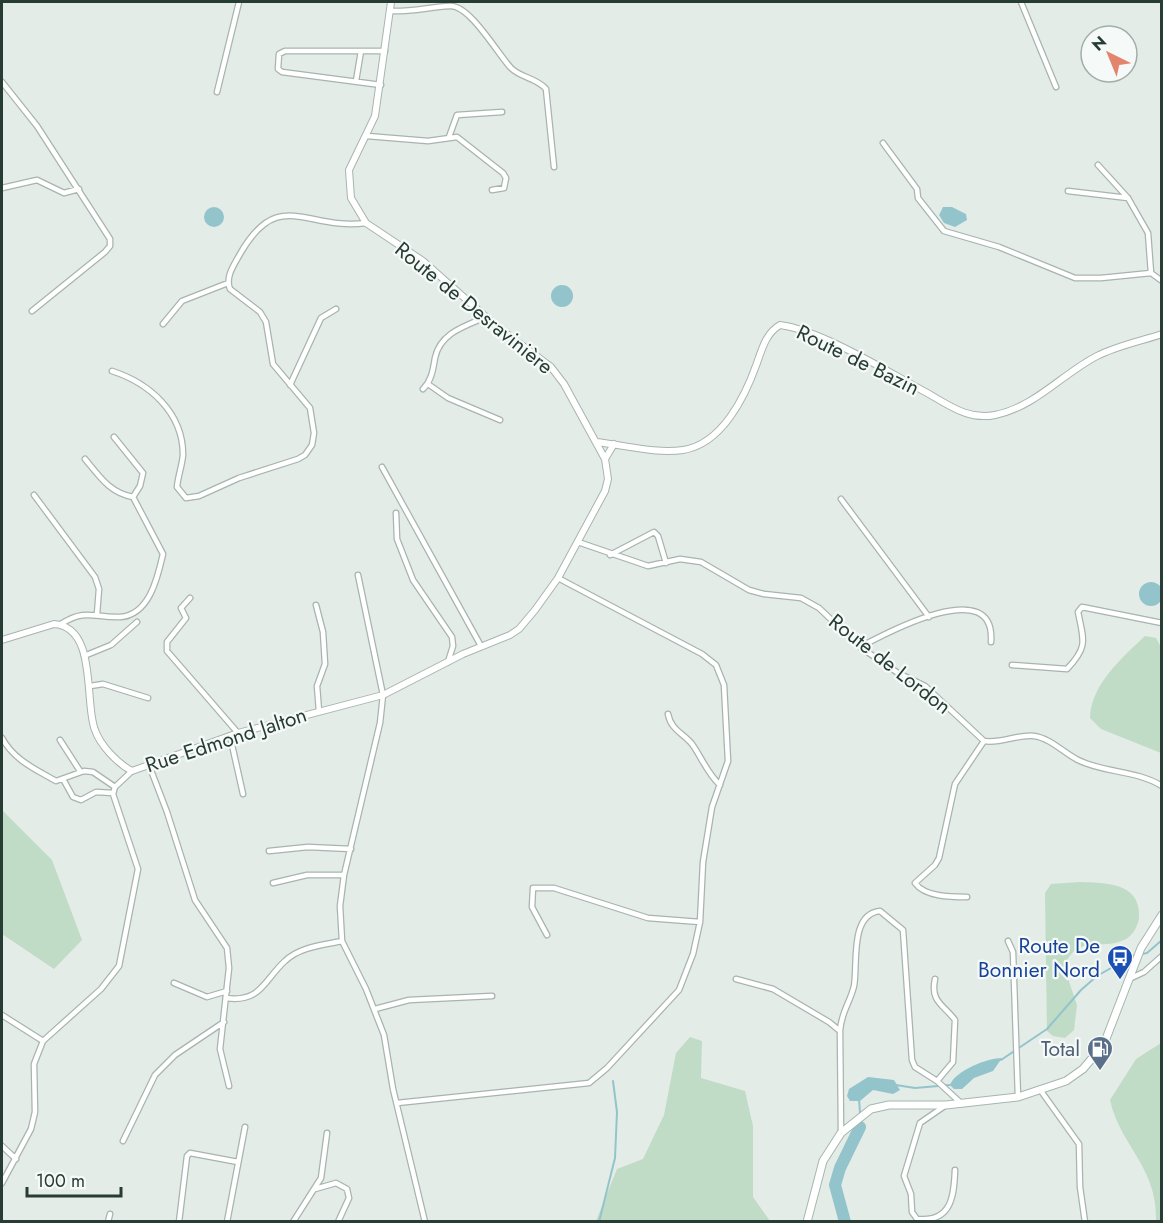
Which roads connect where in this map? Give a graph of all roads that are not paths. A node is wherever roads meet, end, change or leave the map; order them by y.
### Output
1 (239, 2) edge
2 (391, 2) edge
3 (1021, 2) edge
4 (390, 11) junction
5 (361, 51) junction
6 (385, 51) junction
7 (356, 81) junction
8 (2, 82) edge
9 (381, 85) junction
10 (1056, 87) dead end
11 (217, 92) dead end
12 (502, 112) dead end
13 (367, 136) junction
14 (449, 137) junction
15 (883, 143) dead end
16 (1098, 165) dead end
17 (554, 167) dead end
18 (2, 188) edge
19 (79, 189) junction
20 (492, 190) dead end
21 (1068, 191) dead end
22 (1128, 198) junction
23 (366, 223) junction
24 (1151, 273) junction
25 (1161, 281) edge
26 (228, 283) junction
27 (336, 309) dead end
28 (32, 311) dead end
29 (486, 317) junction
30 (163, 324) dead end
31 (1161, 334) edge
32 (112, 371) dead end
33 (428, 384) junction
34 (290, 385) junction
35 (423, 389) dead end
36 (500, 420) dead end
37 (114, 437) dead end
38 (596, 442) junction
39 (614, 444) junction
40 (85, 459) dead end
41 (605, 459) junction
42 (382, 467) dead end
43 (34, 495) dead end
44 (134, 497) junction
45 (841, 499) dead end
46 (396, 513) dead end
47 (578, 542) junction
48 (610, 555) junction
49 (666, 563) junction
50 (357, 575) dead end
51 (558, 578) junction
52 (190, 598) dead end
53 (316, 605) dead end
54 (97, 614) junction
55 (929, 617) junction
56 (137, 622) dead end
57 (1161, 623) edge
58 (61, 624) junction
59 (2, 640) edge
60 (991, 642) dead end
61 (482, 646) junction
62 (860, 647) junction
63 (84, 656) junction
64 (448, 663) junction
65 (1012, 665) dead end
66 (90, 686) junction
67 (384, 695) junction
68 (148, 698) dead end
69 (319, 711) junction
70 (668, 714) dead end
71 (238, 733) junction
72 (230, 736) junction
73 (2, 738) edge
74 (60, 740) dead end
75 (984, 741) junction
76 (149, 765) junction
77 (81, 771) junction
78 (132, 771) junction
79 (63, 779) junction
80 (720, 785) junction
81 (1161, 786) edge
82 (115, 787) junction
83 (113, 793) junction
84 (243, 794) dead end
85 (351, 849) junction
86 (269, 851) dead end
87 (344, 875) junction
88 (273, 883) dead end
89 (967, 897) dead end
90 (1161, 915) edge
91 (700, 922) junction
92 (547, 935) dead end
93 (342, 941) junction
94 (1008, 941) dead end
95 (1161, 956) edge
96 (736, 979) dead end
97 (935, 979) dead end
98 (1128, 980) junction
99 (174, 983) dead end
100 (227, 991) junction
101 (492, 996) dead end
102 (226, 998) junction
103 (375, 1009) junction
104 (2, 1015) edge
105 (224, 1022) junction
106 (840, 1031) junction
107 (43, 1041) junction
108 (937, 1081) junction
109 (229, 1086) dead end
110 (1041, 1091) junction
111 (1018, 1097) junction
112 (397, 1103) junction
113 (962, 1104) junction
114 (946, 1105) junction
115 (245, 1127) dead end
116 (327, 1133) dead end
117 (841, 1133) junction
118 (123, 1141) dead end
119 (2, 1146) edge
120 (16, 1160) junction
121 (238, 1162) junction
122 (956, 1170) dead end
123 (2, 1183) edge
124 (315, 1189) junction
125 (110, 1215) dead end
126 (108, 1221) edge
127 (179, 1221) edge
128 (227, 1221) edge
129 (293, 1221) edge
130 (338, 1221) edge
131 (425, 1221) edge
132 (807, 1221) edge
133 (1085, 1221) edge

1 - 11 street
2 - 4 street, Route de Desravinière
3 - 10 street
4 - 6 street, Route de Desravinière
4 - 17 street
5 - 6 street
5 - 7 street
5 - 7 street
6 - 9 street, Route de Desravinière
7 - 9 street
8 - 19 street
9 - 13 street, Route de Desravinière
12 - 14 street
13 - 14 street
13 - 23 street, Route de Desravinière
14 - 20 street
15 - 24 street
16 - 22 street
18 - 19 street
19 - 28 street
21 - 22 street
22 - 24 street
23 - 26 street
23 - 29 street, Route de Desravinière
24 - 25 street
26 - 30 street
26 - 34 street
27 - 34 street
29 - 33 street
29 - 38 street, Route de Desravinière
31 - 39 street, Route de Bazin
32 - 34 street
33 - 35 street
33 - 36 street
37 - 44 street
38 - 39 street, Route de Bazin
38 - 41 street, Route de Desravinière
39 - 41 street
40 - 44 street
41 - 47 street, Route de Desravinière
42 - 61 street
43 - 54 street
44 - 54 street
45 - 55 street
46 - 64 street
47 - 48 street, Route de Lordon
47 - 51 street, Route de Desravinière
48 - 49 street, Route de Lordon
48 - 49 street
49 - 62 street, Route de Lordon
50 - 67 street
51 - 61 street, Route de Desravinière
51 - 80 street
52 - 71 street
53 - 69 street
54 - 58 street
55 - 60 street
55 - 62 street
56 - 63 street
57 - 65 street
58 - 59 street
58 - 63 street
61 - 64 street, Route de Desravinière
62 - 75 street, Route de Lordon
63 - 66 street
64 - 67 street, Route de Desravinière
66 - 68 street
66 - 78 street
67 - 69 street, Rue Edmond Jalton
67 - 85 street
69 - 71 street, Rue Edmond Jalton
70 - 80 street
71 - 72 street, Rue Edmond Jalton
72 - 76 street, Rue Edmond Jalton
72 - 84 street
73 - 79 street
74 - 77 street
75 - 81 street
75 - 89 street
76 - 78 street, Rue Edmond Jalton
76 - 100 street
77 - 79 street
77 - 82 street
78 - 82 street, Rue Edmond Jalton
79 - 83 street
80 - 91 street
82 - 83 street, Rue Edmond Jalton
83 - 107 street
85 - 86 street
85 - 87 street
87 - 88 street
87 - 93 street
90 - 98 main road
91 - 92 street
91 - 112 street
93 - 102 street
93 - 103 street
94 - 111 street
95 - 98 street
96 - 106 street
97 - 108 street
98 - 110 main road
99 - 100 street
100 - 102 street
101 - 103 street
102 - 105 street
103 - 112 street
104 - 107 street
105 - 109 street
105 - 118 street
106 - 108 street
106 - 117 street
107 - 120 street
108 - 113 street
110 - 111 main road
110 - 133 street
111 - 113 main road
112 - 131 street
113 - 114 main road
114 - 117 main road
114 - 122 street
115 - 121 street
116 - 124 street
117 - 132 main road
119 - 120 street
120 - 123 street
121 - 127 street
121 - 128 street
124 - 129 street
124 - 130 street
125 - 126 street

